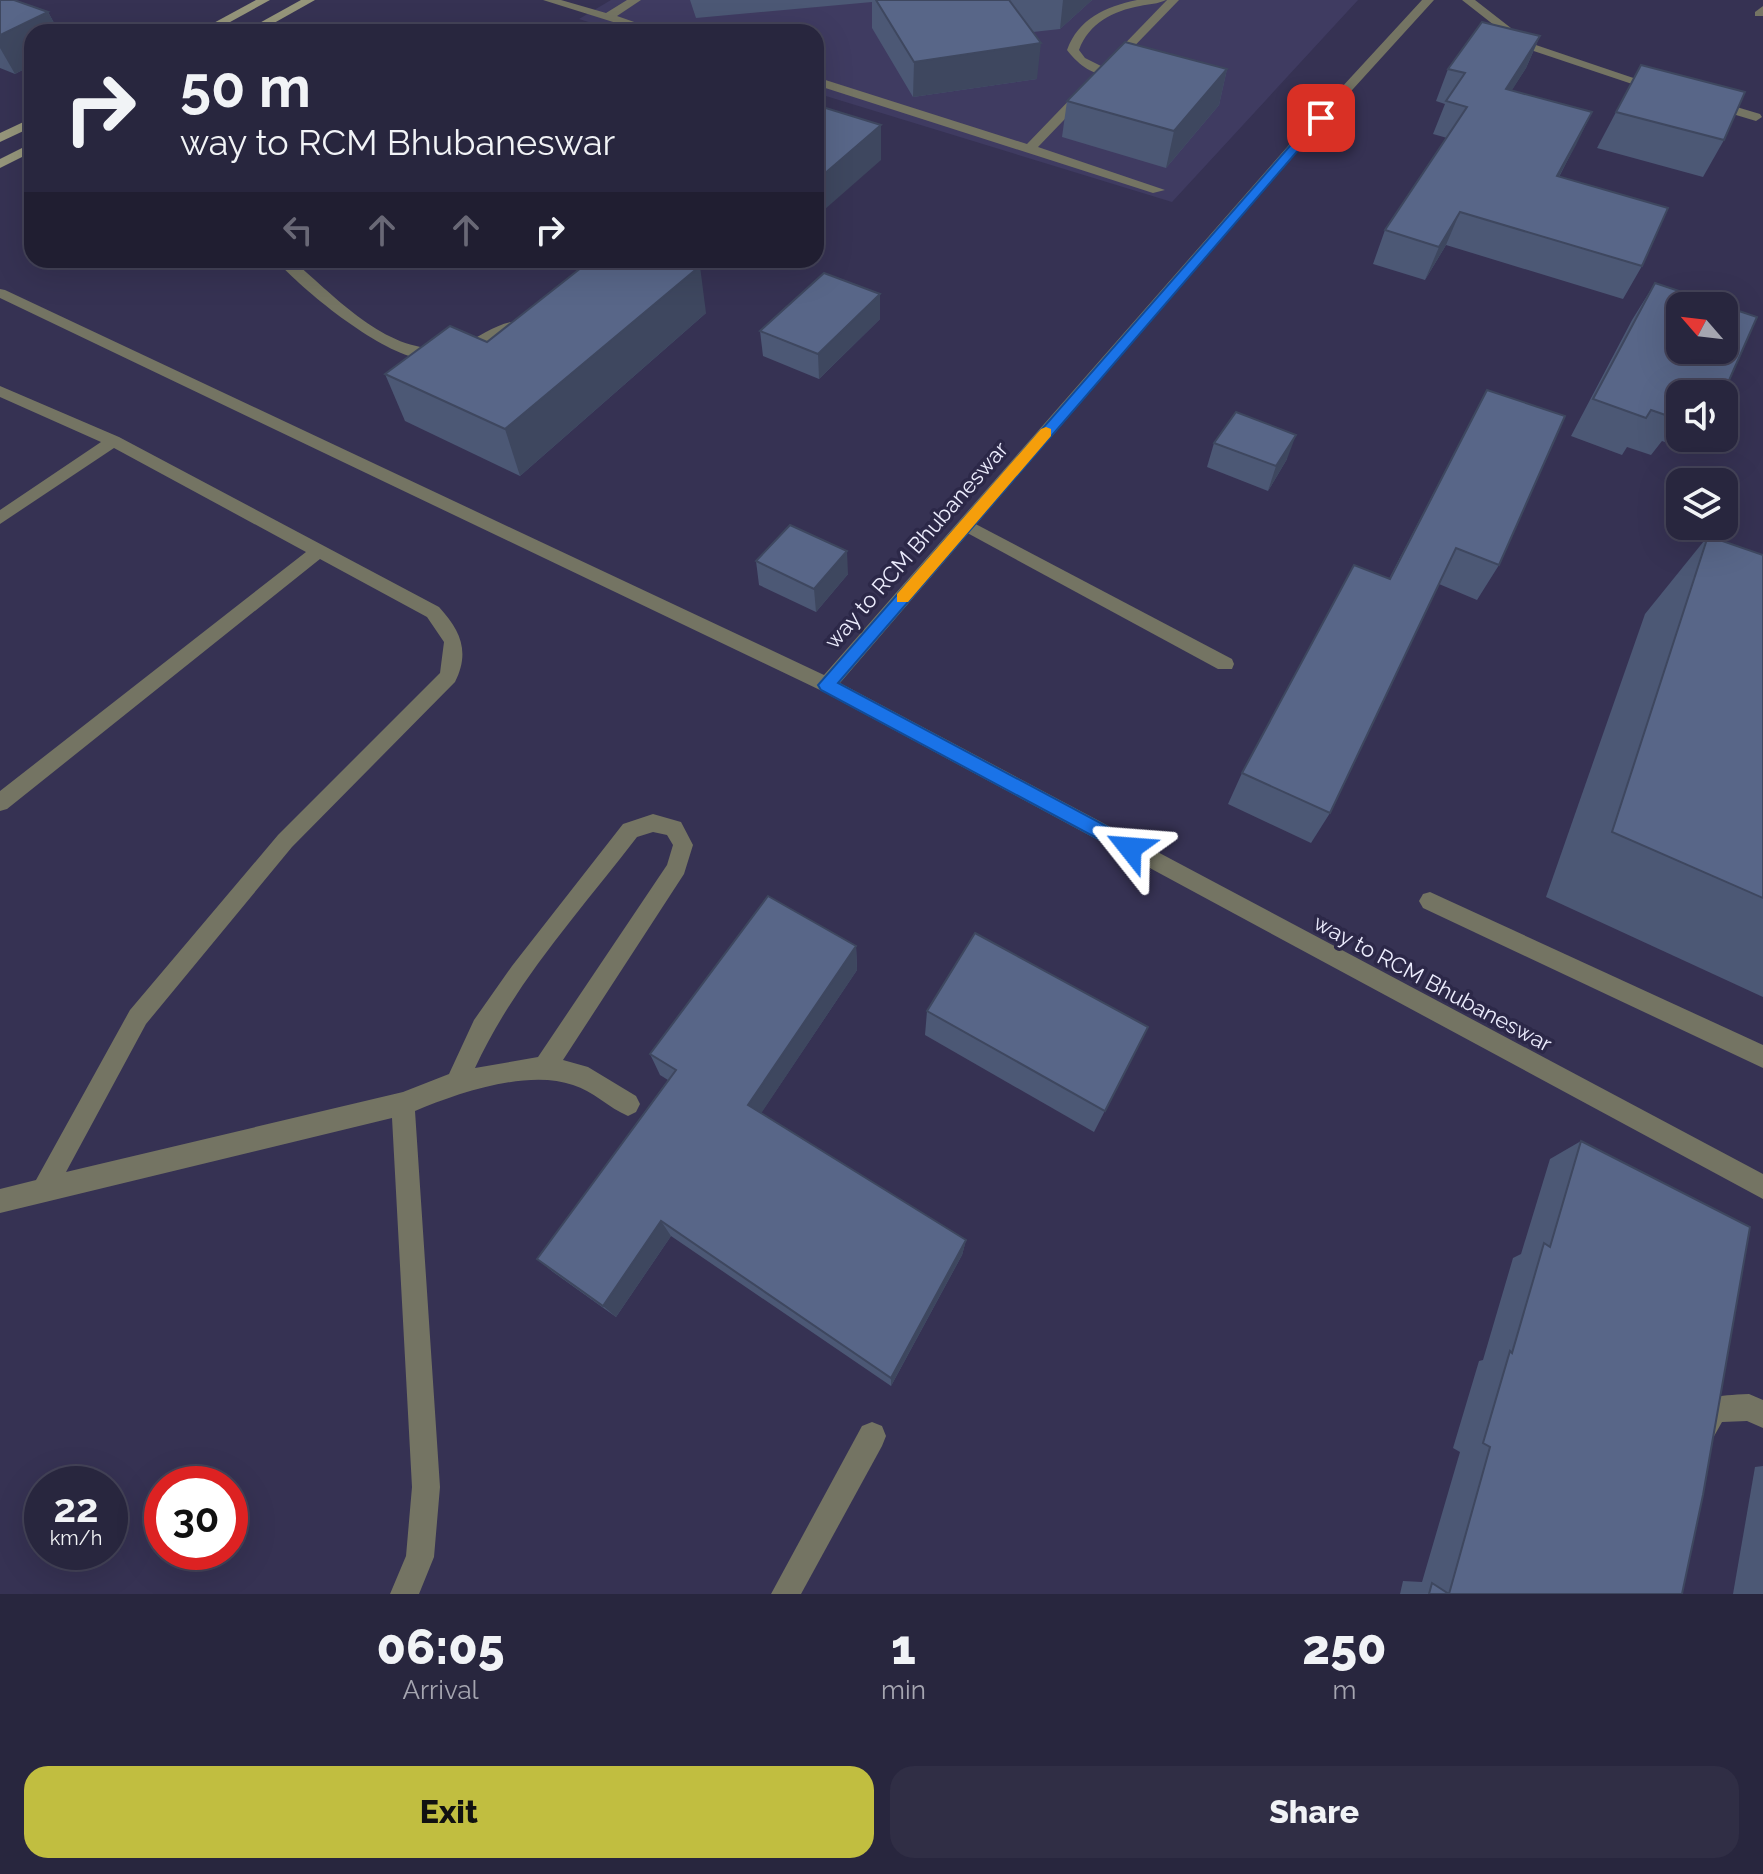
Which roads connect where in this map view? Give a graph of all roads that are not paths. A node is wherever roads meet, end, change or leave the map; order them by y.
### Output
1 (264, 0) edge
2 (309, 0) edge
3 (549, 0) edge
4 (635, 0) edge
5 (1160, 0) edge
6 (1173, 0) edge
7 (1428, 0) edge
8 (1468, 0) edge
9 (608, 17) junction
10 (218, 24) edge
11 (264, 24) edge
12 (631, 24) edge
13 (1103, 72) junction
14 (824, 84) edge
15 (1671, 92) edge
16 (1700, 100) edge
17 (1756, 117) dead end
18 (24, 126) edge
19 (0, 138) edge
20 (1030, 148) junction
21 (24, 151) edge
22 (0, 164) edge
23 (1158, 190) dead end
24 (293, 268) edge
25 (0, 293) edge
26 (529, 315) edge
27 (0, 391) edge
28 (113, 441) junction
29 (0, 518) edge
30 (966, 525) junction
31 (320, 550) junction
32 (1225, 664) dead end
33 (827, 685) junction
34 (0, 803) edge
35 (1430, 901) dead end
36 (1763, 1057) edge
37 (545, 1067) junction
38 (457, 1082) junction
39 (403, 1104) junction
40 (628, 1104) dead end
41 (1763, 1187) edge
42 (43, 1191) junction
43 (0, 1201) edge
44 (1763, 1415) edge
45 (872, 1436) dead end
46 (1694, 1448) edge
47 (404, 1594) edge
48 (785, 1594) edge

1 - 10 street
2 - 11 street
3 - 9 street
4 - 9 street
5 - 13 street
6 - 13 street
7 - 30 street, way to RCM Bhubaneswar
8 - 15 street
9 - 12 street
13 - 20 street
14 - 20 street
16 - 17 street
18 - 19 street
20 - 23 street
21 - 22 street
24 - 26 street
25 - 33 street
27 - 28 street
28 - 29 street
28 - 31 street
30 - 32 street
30 - 33 street, way to RCM Bhubaneswar
31 - 34 street
31 - 42 street
33 - 41 street, way to RCM Bhubaneswar
35 - 36 street
37 - 38 street
37 - 38 street
37 - 40 street
38 - 39 street
39 - 42 street
39 - 47 street
42 - 43 street
44 - 46 street
45 - 48 street

